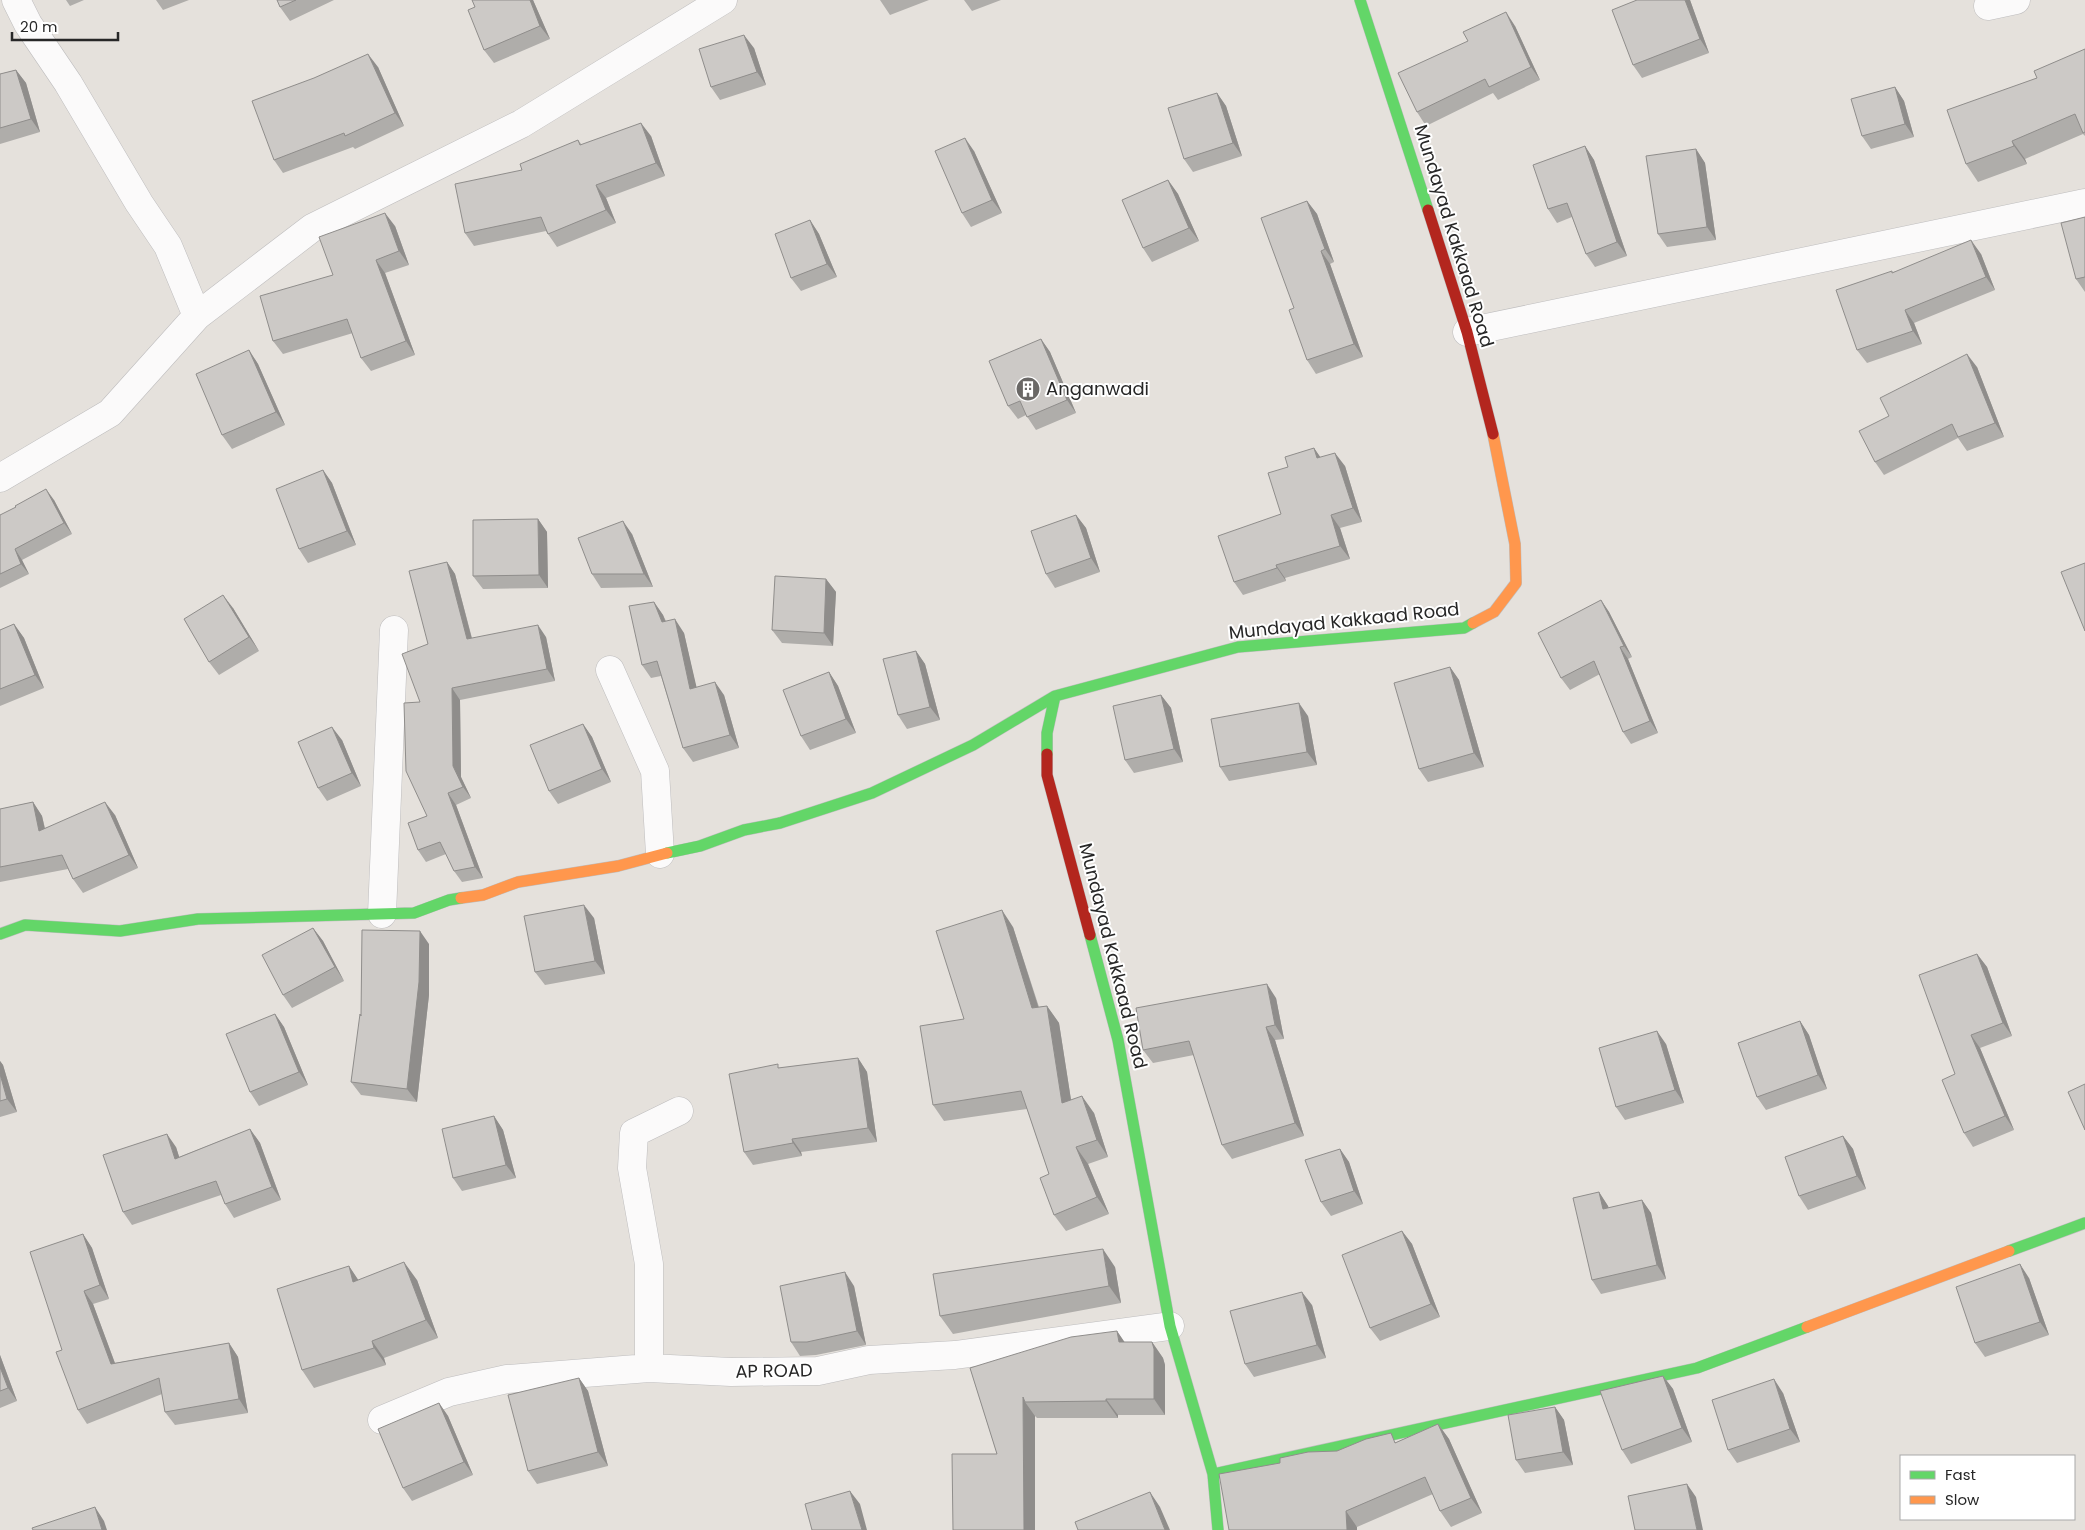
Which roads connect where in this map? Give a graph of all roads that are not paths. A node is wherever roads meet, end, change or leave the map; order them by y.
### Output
1 (16, 0) edge
2 (723, 0) edge
3 (1360, 0) edge
4 (2016, 0) edge
5 (1988, 6) dead end
6 (2085, 203) edge
7 (197, 316) junction
8 (1467, 332) junction
9 (0, 478) edge
10 (394, 630) dead end
11 (610, 670) dead end
12 (1055, 696) junction
13 (660, 854) junction
14 (382, 914) junction
15 (0, 934) edge
16 (679, 1111) dead end
17 (2085, 1224) edge
18 (1170, 1326) junction
19 (649, 1368) junction
20 (382, 1420) dead end
21 (1213, 1474) junction
22 (1218, 1530) edge

1 - 7 street
2 - 7 street
3 - 8 street, Mundayad Kakkaad Road
4 - 5 street
6 - 8 street
7 - 9 street
8 - 12 street, Mundayad Kakkaad Road
10 - 14 street
11 - 13 street
12 - 13 street
12 - 18 street, Mundayad Kakkaad Road
13 - 14 street
14 - 15 street
16 - 19 street
17 - 21 street
18 - 19 street, AP ROAD
18 - 21 street, Mundayad Kakkaad Road
19 - 20 street, AP ROAD
21 - 22 street, Mundayad Kakkaad Road

